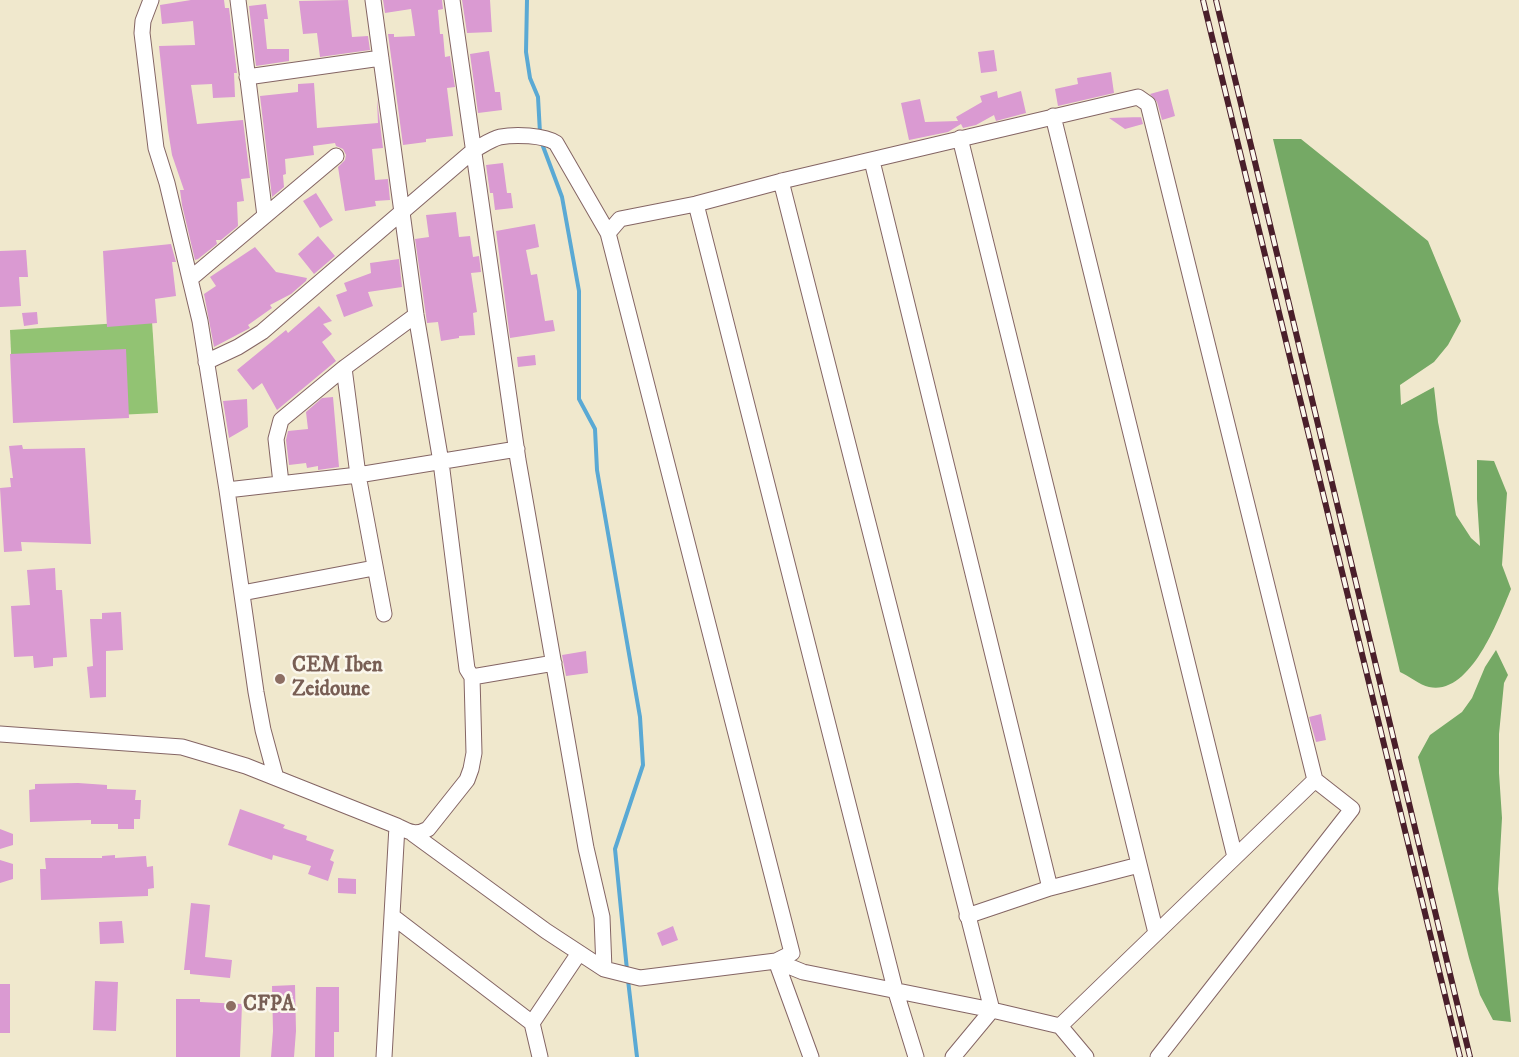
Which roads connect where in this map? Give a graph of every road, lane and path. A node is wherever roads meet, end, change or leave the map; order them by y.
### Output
1 (152, 0) edge
2 (238, 0) edge
3 (373, 0) edge
4 (452, 0) edge
5 (381, 58) junction
6 (247, 77) junction
7 (1053, 116) junction
8 (960, 138) junction
9 (474, 150) junction
10 (336, 156) dead end
11 (872, 161) junction
12 (781, 181) junction
13 (696, 204) junction
14 (402, 212) junction
15 (265, 216) junction
16 (608, 233) junction
17 (190, 279) junction
18 (416, 315) junction
19 (206, 362) junction
20 (344, 368) junction
21 (518, 449) junction
22 (441, 462) junction
23 (358, 475) junction
24 (281, 483) junction
25 (227, 490) junction
26 (374, 568) junction
27 (242, 593) junction
28 (384, 614) dead end
29 (554, 663) junction
30 (472, 677) junction
31 (0, 734) edge
32 (276, 778) junction
33 (1315, 780) junction
34 (397, 826) junction
35 (413, 834) junction
36 (1235, 857) junction
37 (1139, 865) junction
38 (1050, 888) junction
39 (967, 915) junction
40 (392, 916) junction
41 (1156, 933) junction
42 (579, 953) junction
43 (776, 961) junction
44 (604, 969) junction
45 (895, 989) junction
46 (992, 1010) junction
47 (532, 1023) junction
48 (1060, 1026) junction
49 (384, 1057) edge
50 (540, 1057) edge
51 (811, 1057) edge
52 (916, 1057) edge
53 (953, 1057) edge
54 (1086, 1057) edge
55 (1158, 1057) edge

1 - 17 street
2 - 6 street
3 - 5 street
4 - 9 street
5 - 6 street
5 - 14 street
6 - 15 street
7 - 8 street
7 - 33 street
7 - 36 street
8 - 11 street
8 - 37 street
9 - 14 street
9 - 16 street
9 - 21 street
10 - 15 street
11 - 12 street
11 - 38 street
12 - 13 street
12 - 39 street
13 - 16 street
13 - 45 street
14 - 18 street
14 - 19 street
15 - 17 street
16 - 43 street
17 - 19 street
18 - 20 street
18 - 22 street
19 - 25 street
20 - 23 street
20 - 24 street
21 - 22 street
21 - 29 street
22 - 23 street
22 - 30 street
23 - 24 street
23 - 26 street
24 - 25 street
25 - 27 street
26 - 27 street
26 - 28 street
27 - 32 street
29 - 30 street
29 - 44 street
30 - 35 street
31 - 32 street
32 - 34 street
33 - 36 street
33 - 55 street
34 - 35 street
34 - 40 street
35 - 42 street
36 - 41 street
37 - 38 street
37 - 41 street
38 - 39 street
39 - 46 street
40 - 47 street
40 - 49 street
41 - 48 street
42 - 44 street
42 - 47 street
43 - 44 street
43 - 45 street
43 - 51 street
45 - 46 street
45 - 52 street
46 - 48 street
46 - 53 street
47 - 50 street
48 - 54 street

